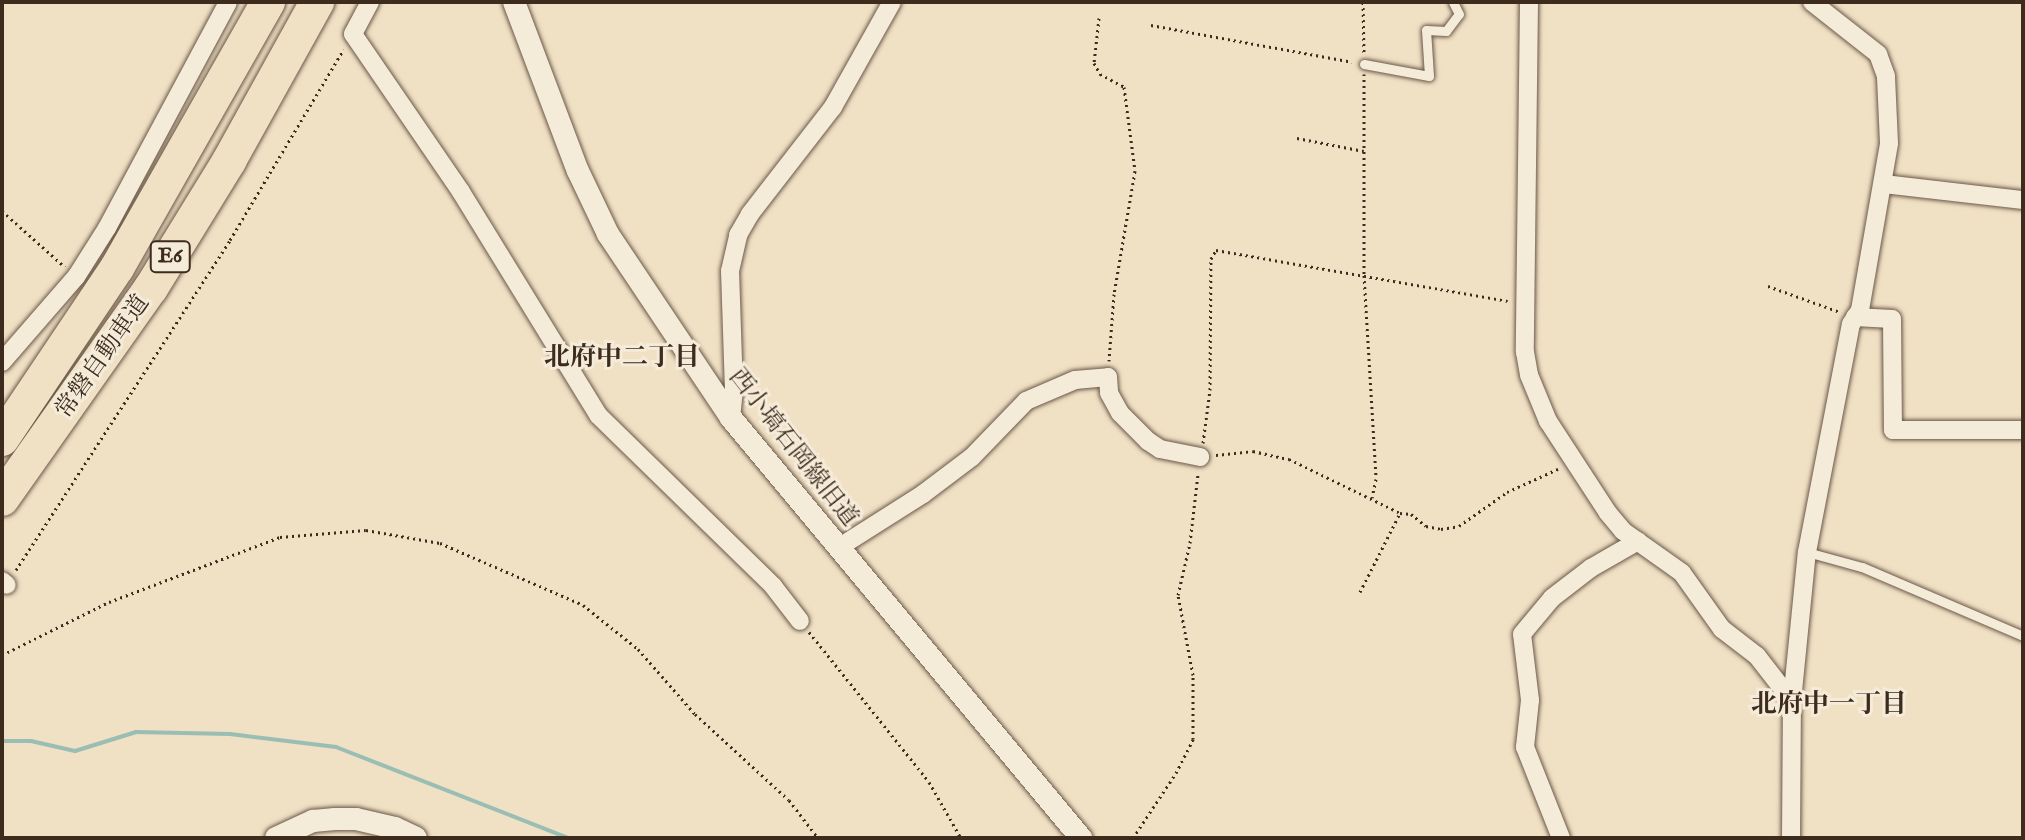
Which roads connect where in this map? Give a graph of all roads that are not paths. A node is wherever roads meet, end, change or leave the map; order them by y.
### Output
1 (228, 2) edge
2 (268, 2) edge
3 (317, 2) edge
4 (370, 2) edge
5 (514, 2) edge
6 (892, 2) edge
7 (1453, 2) edge
8 (1529, 2) edge
9 (1812, 2) edge
10 (1364, 64) road end
11 (1884, 184) junction
12 (2023, 200) edge
13 (1855, 317) junction
14 (2, 362) edge
15 (731, 418) junction
16 (2023, 430) edge
17 (2, 439) edge
18 (1200, 457) road end
19 (2, 499) edge
20 (1638, 541) junction
21 (838, 548) junction
22 (1807, 552) junction
23 (800, 621) road end
24 (2023, 636) edge
25 (1792, 701) junction
26 (276, 838) edge
27 (416, 838) edge
28 (1081, 838) edge
29 (1561, 838) edge
30 (1791, 838) edge

1 - 14 street
2 - 17 highway, 常磐自動車道 / E6
3 - 19 highway, 常磐自動車道 / E6
4 - 23 street
5 - 15 street, 西小塙石岡線旧道
6 - 15 street
7 - 10 lane
8 - 20 street
9 - 11 street
11 - 12 street
11 - 13 street
13 - 16 street
13 - 22 street
15 - 21 street, 西小塙石岡線旧道
18 - 21 street
20 - 25 street
20 - 29 street
21 - 28 street, 西小塙石岡線旧道
22 - 24 lane
22 - 25 street
25 - 30 street
26 - 27 street

